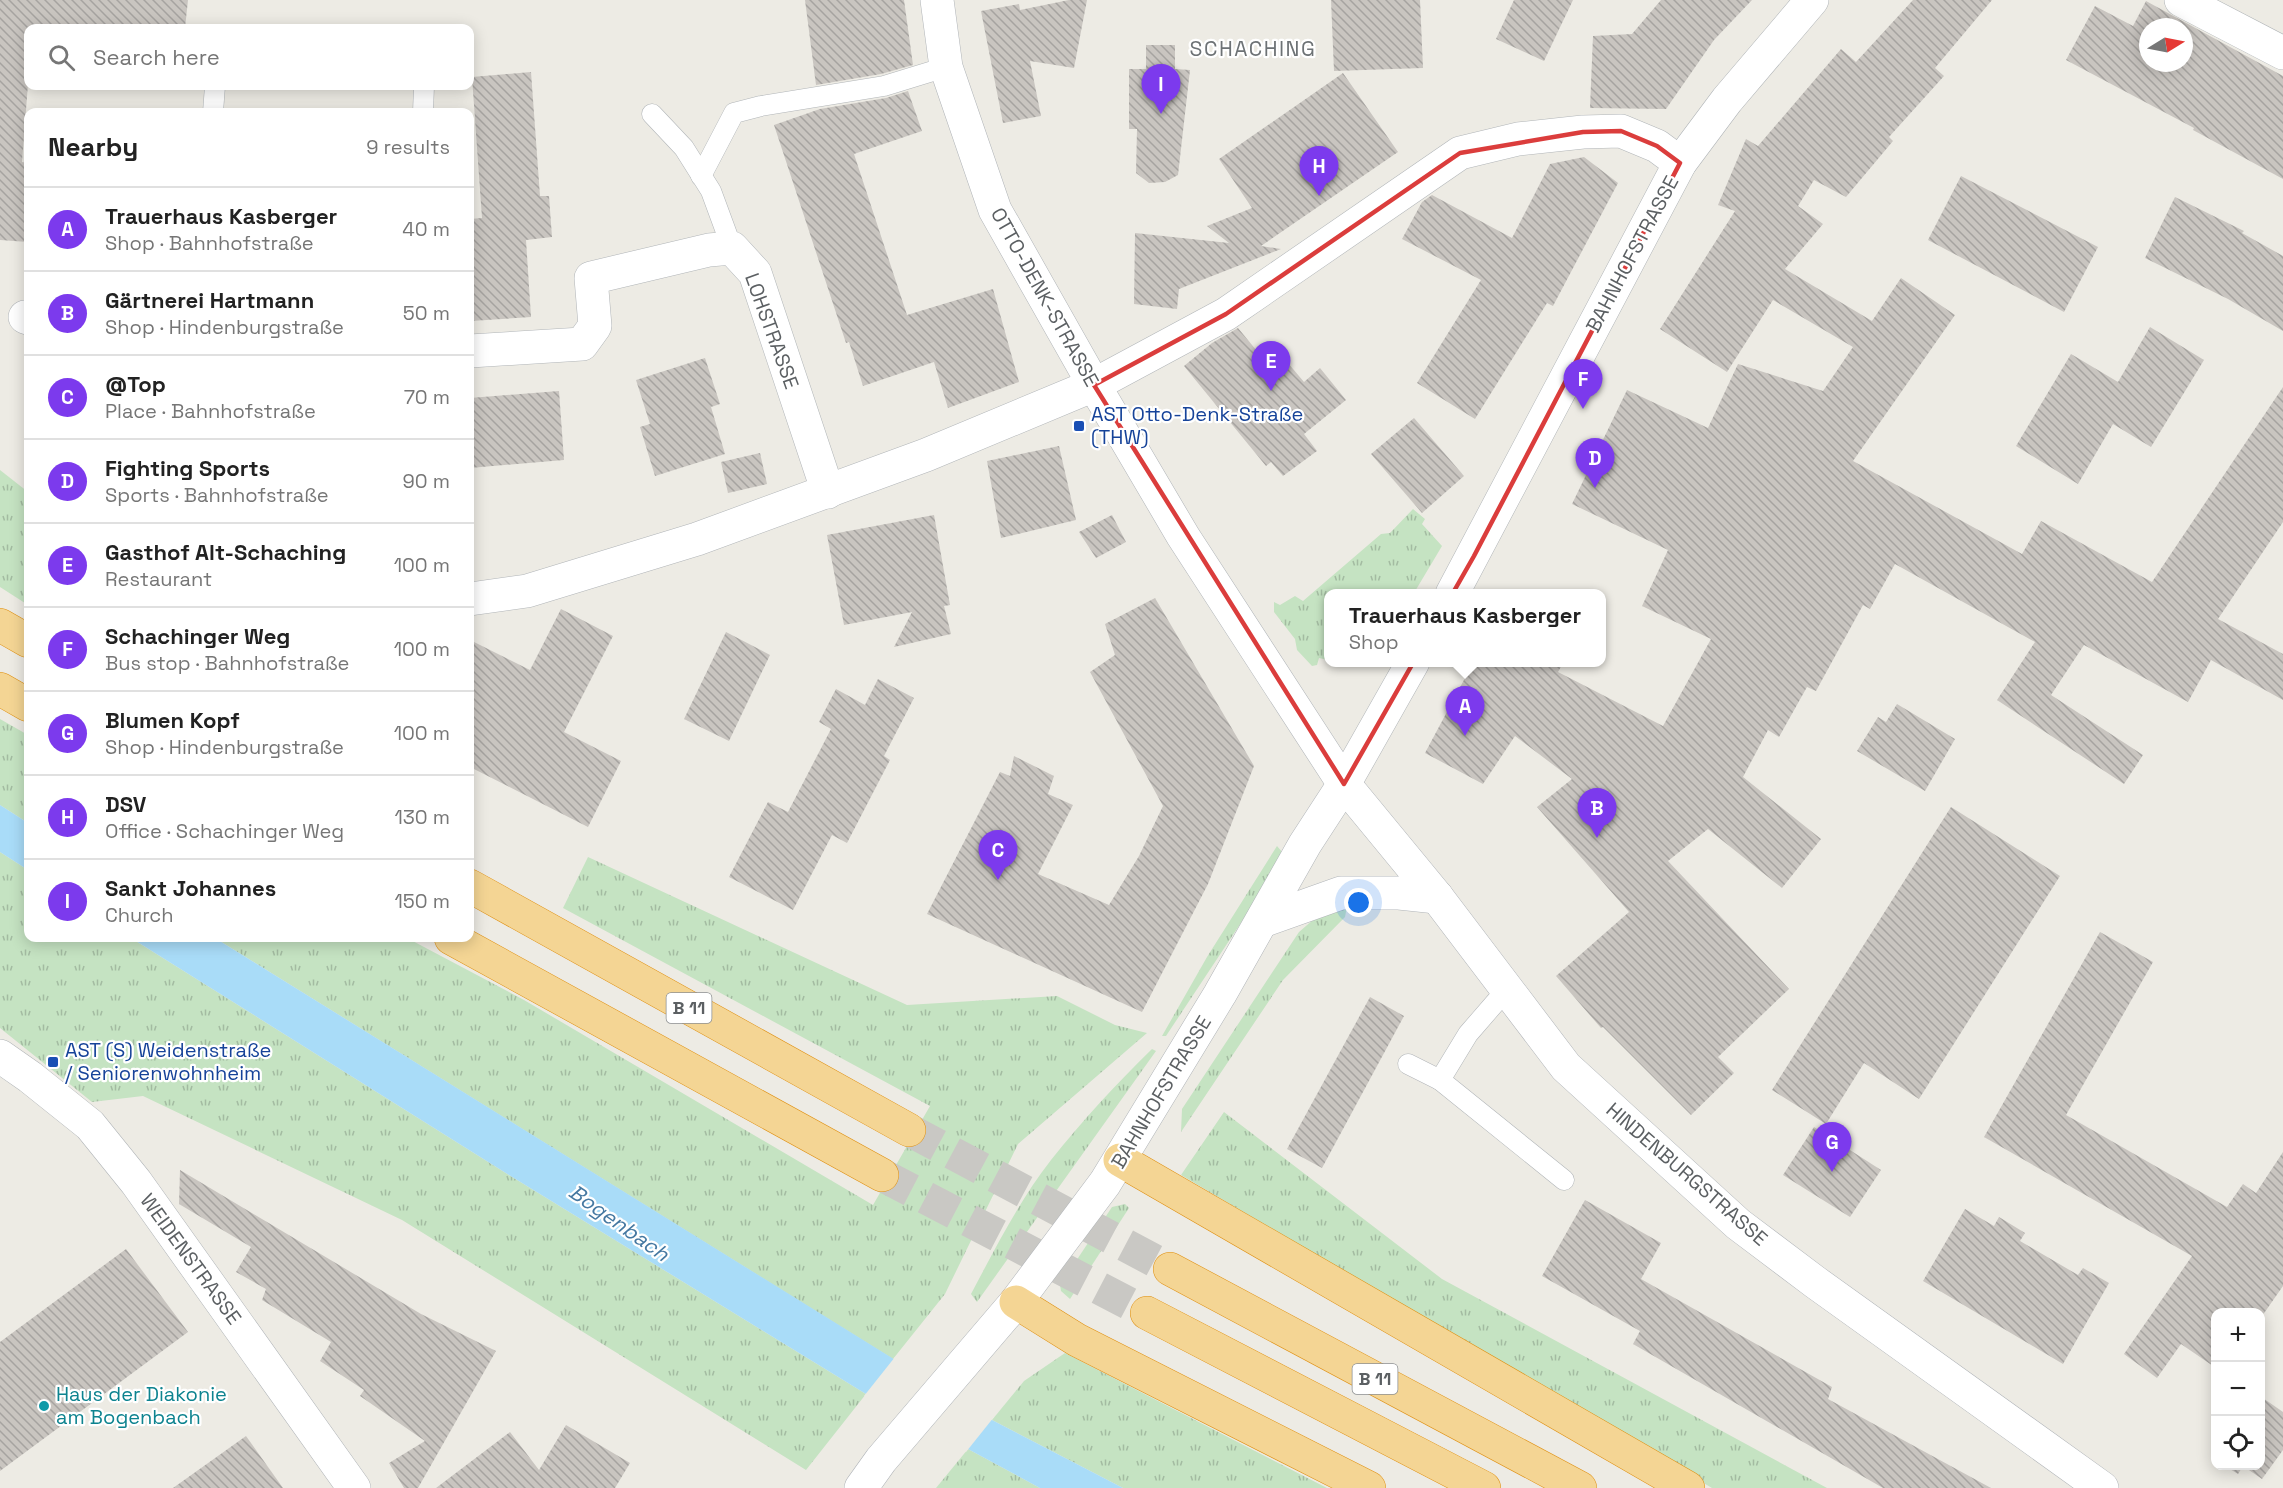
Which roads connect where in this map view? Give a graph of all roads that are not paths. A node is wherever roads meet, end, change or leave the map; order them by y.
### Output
1 (937, 0) edge
2 (1812, 0) edge
3 (2181, 0) edge
4 (2283, 53) edge
5 (946, 67) junction
6 (215, 90) edge
7 (424, 90) edge
8 (213, 108) edge
9 (423, 108) edge
10 (652, 114) dead end
11 (1680, 163) junction
12 (701, 176) junction
13 (732, 248) junction
14 (474, 351) edge
15 (1094, 385) junction
16 (828, 492) junction
17 (1455, 589) edge
18 (474, 598) edge
19 (1411, 667) edge
20 (0, 689) edge
21 (24, 703) edge
22 (1344, 784) junction
23 (474, 888) edge
24 (1437, 897) junction
25 (1262, 921) junction
26 (458, 942) edge
27 (1507, 990) junction
28 (0, 1056) edge
29 (1408, 1064) dead end
30 (1440, 1080) junction
31 (909, 1130) tunnel mouth
32 (1120, 1160) junction
33 (882, 1175) tunnel mouth
34 (1563, 1180) dead end
35 (1170, 1269) tunnel mouth
36 (1016, 1302) junction
37 (1147, 1313) tunnel mouth
38 (354, 1488) edge
39 (861, 1488) edge
40 (1369, 1488) edge
41 (1484, 1488) edge
42 (1580, 1488) edge
43 (1688, 1488) edge
44 (2102, 1488) edge

1 - 5 street, OTTO-DENK-STRASSE
2 - 11 street, BAHNHOFSTRASSE
3 - 4 street
5 - 12 lane
5 - 15 street, OTTO-DENK-STRASSE
6 - 8 lane
7 - 9 lane
10 - 12 lane
11 - 15 street
11 - 17 street, BAHNHOFSTRASSE
12 - 13 lane
13 - 14 street
13 - 16 street, LOHSTRASSE
15 - 16 street
15 - 22 street, OTTO-DENK-STRASSE
16 - 18 street
19 - 22 street, BAHNHOFSTRASSE
20 - 21 highway
22 - 24 street, HINDENBURGSTRASSE
22 - 25 street, BAHNHOFSTRASSE
23 - 31 highway, B 11
24 - 25 street
24 - 27 street, HINDENBURGSTRASSE
25 - 32 street, BAHNHOFSTRASSE
26 - 33 highway, B 11
27 - 30 lane
27 - 44 street, HINDENBURGSTRASSE
28 - 38 street, WEIDENSTRASSE
29 - 30 lane
30 - 34 lane
32 - 36 street, BAHNHOFSTRASSE
32 - 43 highway
35 - 42 highway, B 11
36 - 39 street, BAHNHOFSTRASSE
36 - 40 highway
37 - 41 highway, B 11

